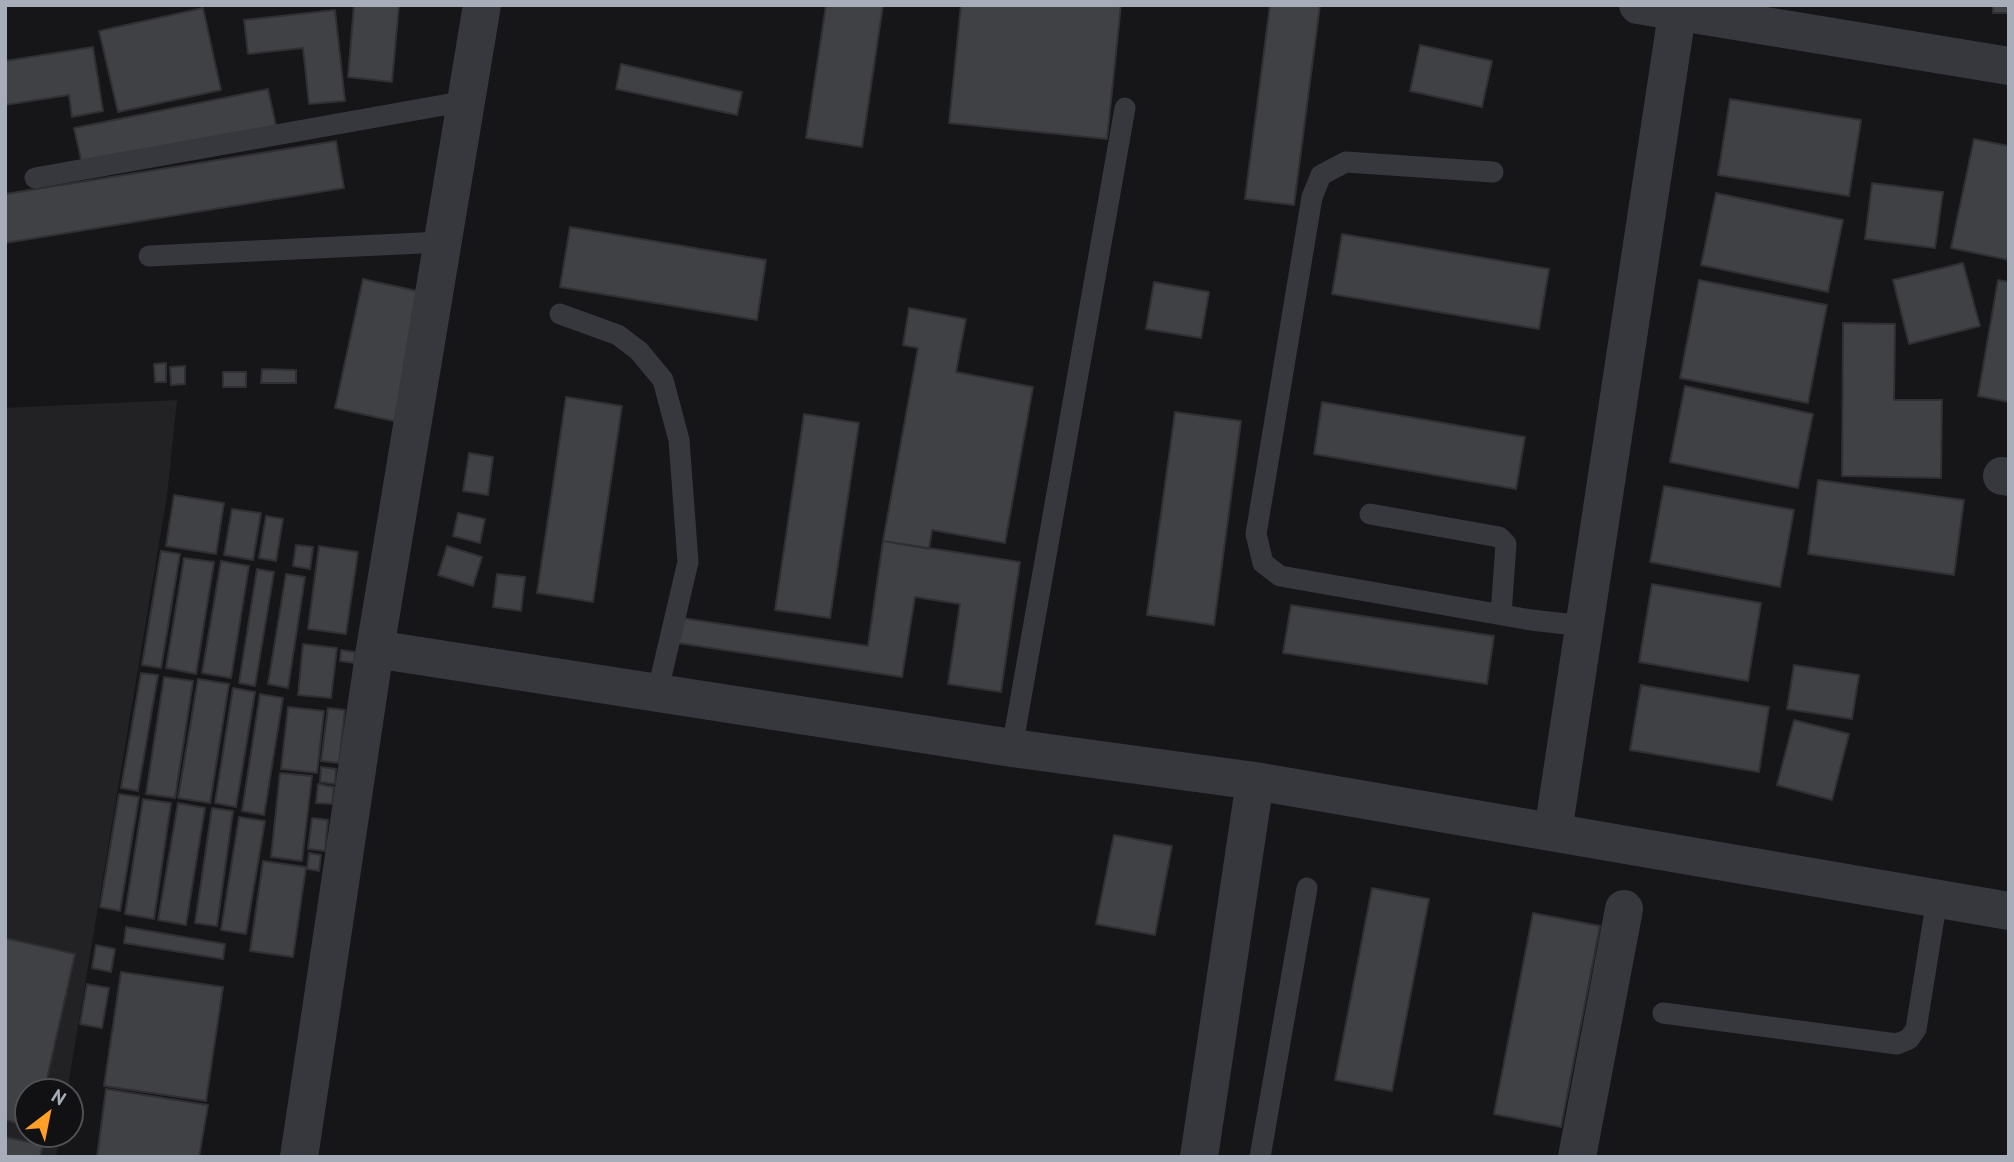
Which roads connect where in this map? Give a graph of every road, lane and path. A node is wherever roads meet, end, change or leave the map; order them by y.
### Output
1 (482, 5) edge
2 (1638, 5) edge
3 (1677, 14) junction
4 (2009, 66) edge
5 (466, 101) junction
6 (1125, 108) dead end
7 (1493, 172) dead end
8 (35, 178) dead end
9 (442, 242) junction
10 (149, 256) dead end
11 (560, 314) dead end
12 (1370, 514) dead end
13 (1500, 614) junction
14 (1584, 626) junction
15 (375, 649) junction
16 (657, 694) junction
17 (1012, 747) junction
18 (1255, 781) junction
19 (1553, 832) junction
20 (1307, 888) dead end
21 (1937, 899) junction
22 (1624, 909) dead end
23 (2009, 911) edge
24 (1663, 1013) dead end
25 (299, 1157) edge
26 (1199, 1157) edge
27 (1260, 1157) edge
28 (1577, 1157) edge

1 - 5 street
2 - 3 street
3 - 4 street
3 - 14 street
5 - 8 lane
5 - 9 street
6 - 17 lane
7 - 13 lane
9 - 10 lane
9 - 15 street
11 - 16 lane
12 - 13 lane
13 - 14 lane
14 - 19 street
15 - 16 street
15 - 25 street
16 - 17 street
17 - 18 street
18 - 19 street
18 - 26 street
19 - 21 street
20 - 27 lane
21 - 23 street
21 - 24 lane
22 - 28 street

